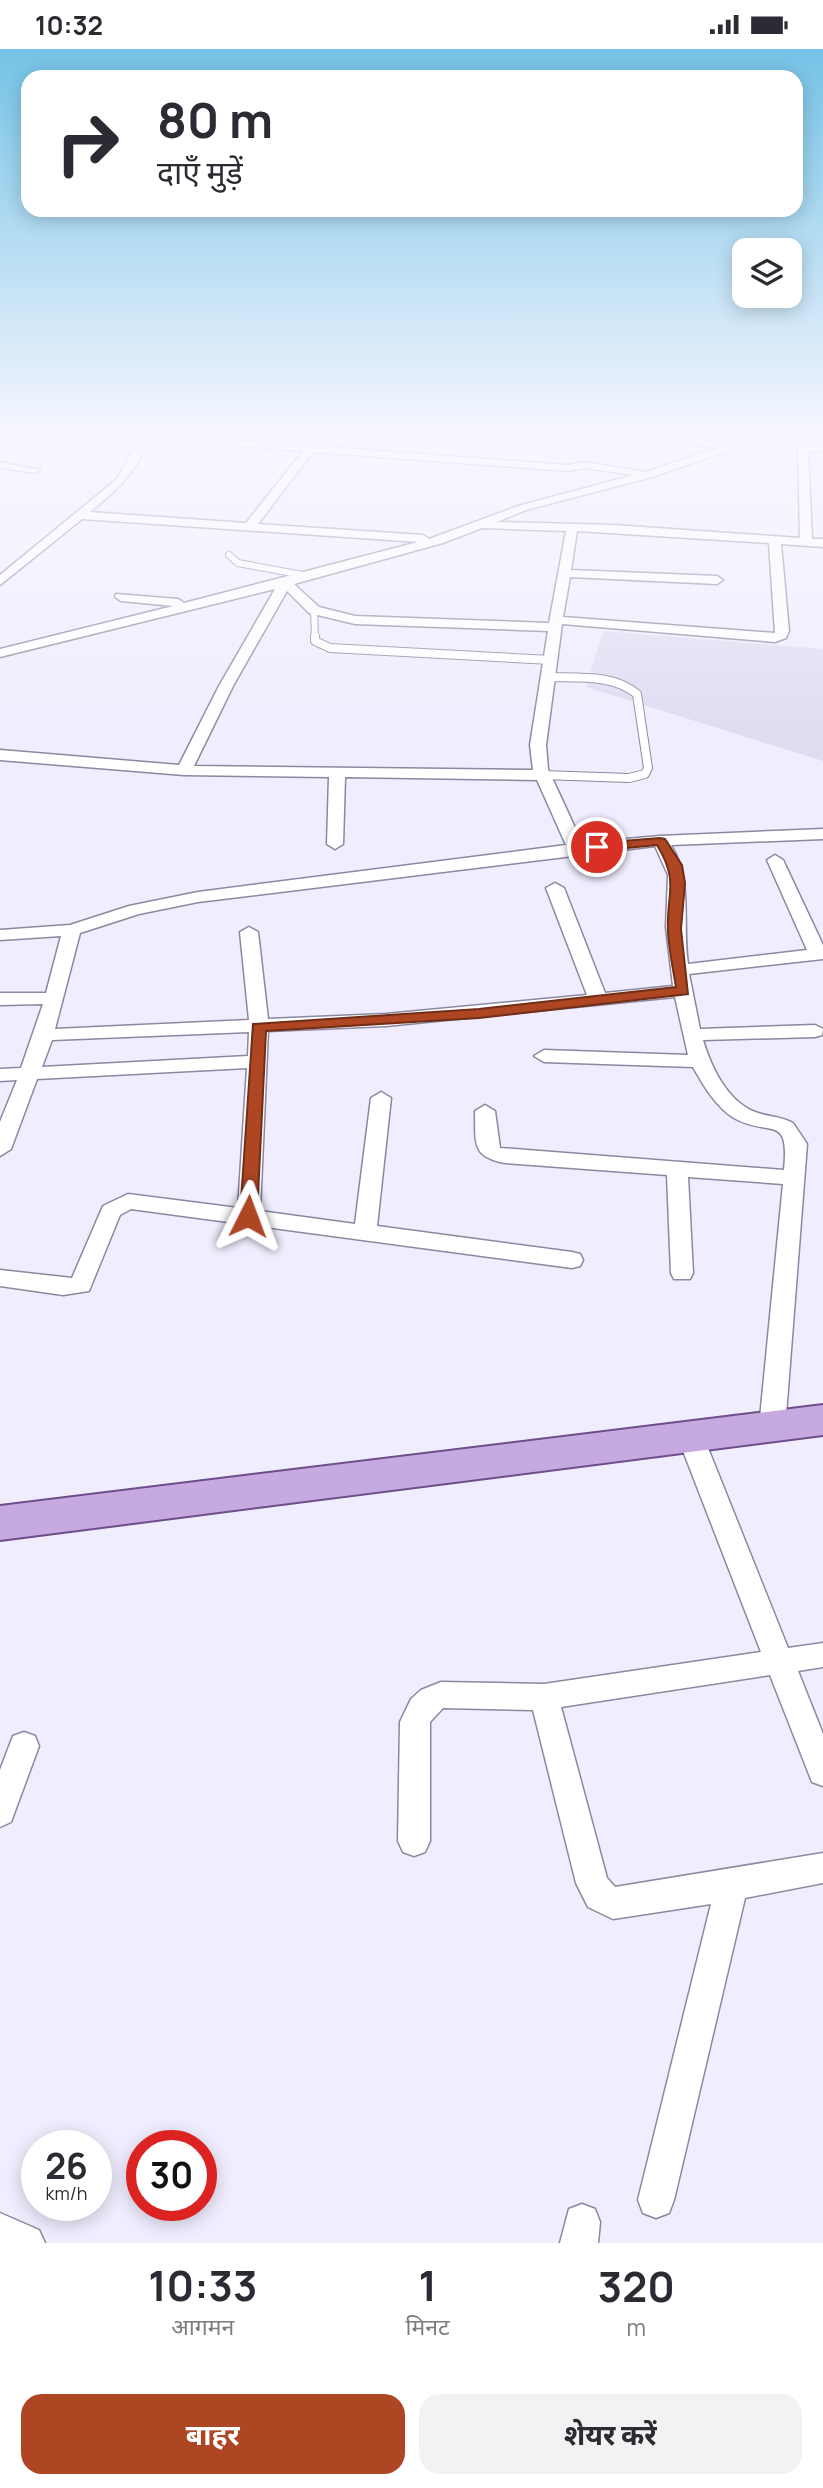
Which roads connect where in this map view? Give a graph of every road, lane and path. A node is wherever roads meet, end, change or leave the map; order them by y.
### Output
1 (55, 535) edge
2 (372, 535) edge
3 (451, 535) edge
4 (571, 535) edge
5 (697, 535) edge
6 (806, 535) edge
7 (439, 540) junction
8 (775, 540) junction
9 (806, 542) junction
10 (823, 543) edge
11 (229, 555) dead end
12 (564, 573) junction
13 (308, 576) junction
14 (717, 580) dead end
15 (0, 581) edge
16 (285, 582) junction
17 (121, 597) dead end
18 (194, 605) junction
19 (314, 610) junction
20 (556, 624) junction
21 (0, 653) edge
22 (551, 660) junction
23 (549, 677) junction
24 (0, 755) edge
25 (184, 770) junction
26 (337, 771) junction
27 (542, 775) junction
28 (823, 834) edge
29 (660, 841) junction
30 (335, 844) dead end
31 (576, 849) junction
32 (775, 860) dead end
33 (555, 888) dead end
34 (72, 930) junction
35 (248, 932) dead end
36 (0, 935) edge
37 (820, 954) edge
38 (680, 969) junction
39 (683, 991) junction
40 (54, 997) junction
41 (0, 999) edge
42 (598, 999) junction
43 (259, 1027) junction
44 (815, 1031) dead end
45 (44, 1035) junction
46 (694, 1035) junction
47 (544, 1056) dead end
48 (700, 1061) junction
49 (257, 1062) junction
50 (30, 1071) junction
51 (0, 1075) edge
52 (381, 1098) dead end
53 (485, 1111) dead end
54 (0, 1150) edge
55 (677, 1169) junction
56 (794, 1178) junction
57 (248, 1216) junction
58 (365, 1232) junction
59 (572, 1261) dead end
60 (682, 1273) dead end
61 (0, 1278) edge
62 (823, 1420) edge
63 (772, 1428) junction
64 (691, 1438) junction
65 (0, 1523) edge
66 (823, 1655) edge
67 (780, 1663) junction
68 (544, 1697) junction
69 (24, 1746) dead end
70 (823, 1772) edge
71 (0, 1812) edge
72 (414, 1841) dead end
73 (823, 1868) edge
74 (732, 1885) junction
75 (656, 2200) dead end
76 (0, 2232) edge
77 (26, 2243) edge

1 - 15 street
2 - 7 street
3 - 7 street
4 - 12 street
5 - 8 street
6 - 9 street
7 - 13 street
8 - 9 street
8 - 20 street
9 - 10 street
11 - 13 lane
12 - 14 street
12 - 20 street
13 - 16 street
16 - 18 street
16 - 19 street
16 - 25 street
17 - 18 street
18 - 21 street
19 - 20 street
19 - 22 lane
20 - 22 street
22 - 23 street
23 - 27 street
23 - 27 lane
24 - 25 street
25 - 26 street
26 - 27 street
26 - 30 street
27 - 31 street
28 - 29 street
29 - 31 street
29 - 38 street
31 - 34 street
32 - 37 street
33 - 42 street
34 - 36 street
34 - 40 street
35 - 43 street
37 - 38 street
38 - 39 street
39 - 42 street
39 - 46 street
40 - 41 street
40 - 45 street
42 - 43 street
43 - 45 street
43 - 49 street
44 - 46 street
45 - 50 street
46 - 48 street
47 - 48 street
48 - 56 street
49 - 50 street
49 - 57 street
50 - 51 street
50 - 54 street
52 - 58 street
53 - 55 street
55 - 56 street
55 - 60 street
56 - 63 street
57 - 58 street
57 - 61 street
58 - 59 street
62 - 63 main road
63 - 64 main road
64 - 65 main road
64 - 67 street
66 - 67 street
67 - 68 street
67 - 70 street
68 - 72 street
68 - 74 street
69 - 71 street
73 - 74 street
74 - 75 street
76 - 77 street

